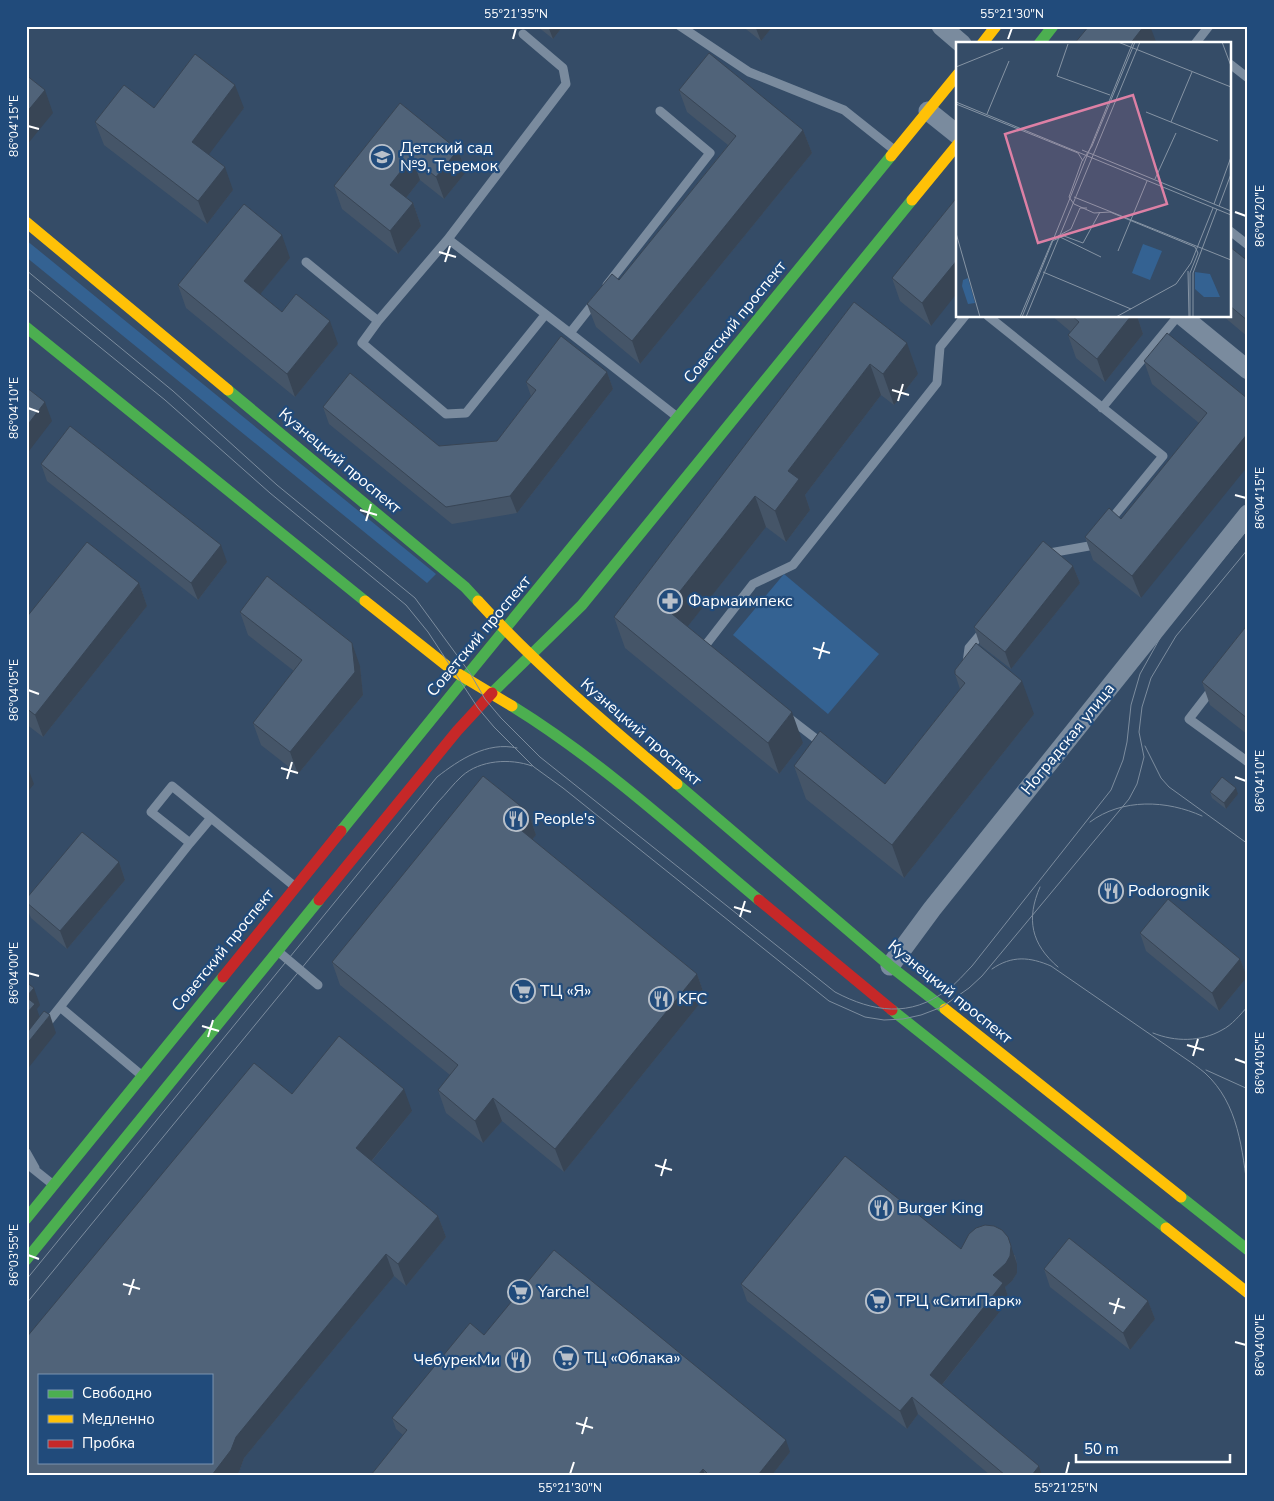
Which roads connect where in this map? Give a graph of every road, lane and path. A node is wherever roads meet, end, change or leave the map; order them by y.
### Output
1 (680, 26) edge
2 (941, 26) edge
3 (996, 26) edge
4 (1053, 26) edge
5 (1209, 26) edge
6 (523, 34) dead end
7 (960, 42) edge
8 (984, 42) edge
9 (1041, 42) edge
10 (1200, 42) edge
11 (1232, 66) edge
12 (956, 76) edge
13 (1248, 78) edge
14 (660, 111) dead end
15 (928, 111) junction
16 (956, 132) edge
17 (956, 146) edge
18 (896, 151) junction
19 (26, 222) edge
20 (1232, 233) edge
21 (448, 239) junction
22 (1248, 245) edge
23 (306, 262) dead end
24 (545, 315) junction
25 (962, 318) edge
26 (990, 318) edge
27 (1176, 318) edge
28 (1184, 318) edge
29 (378, 322) junction
30 (26, 327) edge
31 (570, 333) junction
32 (1248, 370) edge
33 (1102, 408) junction
34 (678, 418) junction
35 (1248, 514) edge
36 (1039, 560) edge
37 (992, 619) edge
38 (504, 630) junction
39 (531, 656) junction
40 (708, 656) edge
41 (965, 674) edge
42 (465, 678) junction
43 (1218, 680) edge
44 (492, 693) junction
45 (778, 710) edge
46 (833, 752) edge
47 (1248, 762) edge
48 (211, 818) junction
49 (190, 843) junction
50 (295, 886) junction
51 (277, 951) junction
52 (890, 966) junction
53 (318, 985) dead end
54 (60, 1006) junction
55 (38, 1035) edge
56 (142, 1076) junction
57 (26, 1152) edge
58 (26, 1163) edge
59 (38, 1172) junction
60 (54, 1185) junction
61 (26, 1218) edge
62 (1248, 1250) edge
63 (26, 1260) edge
64 (1248, 1293) edge

1 - 18 lane
2 - 7 street
3 - 8 main road
4 - 9 main road
5 - 10 lane
6 - 21 lane
11 - 13 lane
12 - 15 main road, Советский проспект
14 - 31 lane
15 - 16 street
15 - 18 main road, Советский проспект
17 - 39 main road
18 - 34 main road, Советский проспект
19 - 38 main road, Кузнецкий проспект
20 - 22 lane
21 - 24 lane
21 - 29 lane
23 - 29 lane
24 - 29 lane
24 - 31 lane
25 - 40 lane
26 - 33 lane
27 - 33 lane
28 - 32 street
30 - 42 main road
31 - 34 lane
33 - 36 lane
34 - 38 main road, Советский проспект
35 - 52 street, Ноградская улица
37 - 41 lane
38 - 39 main road, Кузнецкий проспект
38 - 42 main road, Советский проспект
39 - 44 main road
39 - 52 main road, Кузнецкий проспект
42 - 44 main road
42 - 50 main road, Советский проспект
43 - 47 lane
44 - 51 main road
44 - 64 main road
45 - 46 lane
48 - 49 lane
48 - 49 lane
48 - 50 lane
49 - 54 lane
50 - 56 main road, Советский проспект
51 - 53 lane
51 - 63 main road
52 - 62 main road, Кузнецкий проспект
54 - 55 lane
54 - 56 lane
56 - 60 main road, Советский проспект
57 - 59 lane
58 - 59 lane
59 - 60 lane
60 - 61 main road, Советский проспект

